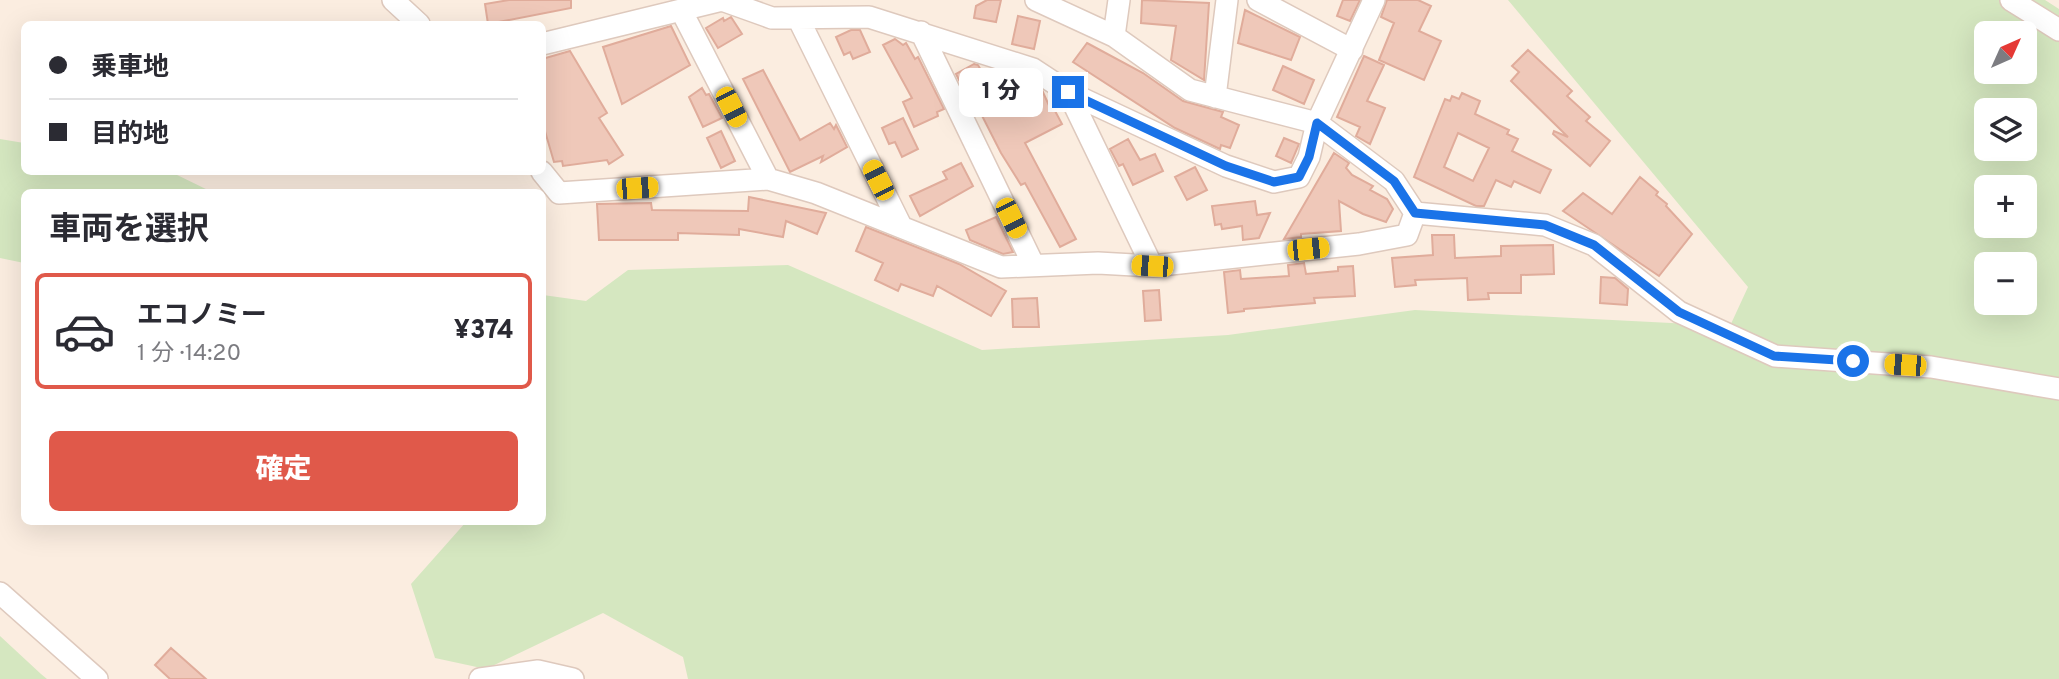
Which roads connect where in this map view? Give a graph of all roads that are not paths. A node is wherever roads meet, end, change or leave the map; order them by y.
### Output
1 (393, 0) edge
2 (722, 0) edge
3 (1037, 0) edge
4 (1119, 0) edge
5 (1227, 0) edge
6 (1258, 0) edge
7 (1374, 0) edge
8 (2011, 0) edge
9 (682, 12) junction
10 (799, 20) junction
11 (416, 21) edge
12 (2059, 30) edge
13 (921, 32) junction
14 (1114, 36) junction
15 (546, 43) edge
16 (1352, 50) junction
17 (1068, 92) junction
18 (1215, 97) junction
19 (1317, 123) junction
20 (544, 175) edge
21 (768, 179) junction
22 (1415, 213) junction
23 (901, 226) junction
24 (1033, 264) junction
25 (1152, 266) junction
26 (2059, 389) edge
27 (0, 593) edge
28 (97, 679) edge
29 (480, 679) edge
30 (573, 679) edge

1 - 11 street
2 - 9 street
2 - 10 street
3 - 14 street
4 - 14 street
5 - 18 street
6 - 16 street
7 - 16 street
8 - 12 street
9 - 15 street
9 - 21 street
10 - 13 street
10 - 23 street
13 - 17 street
13 - 24 street
14 - 18 street
16 - 19 street
17 - 19 street
17 - 25 street
18 - 19 street
19 - 22 street
20 - 21 street
21 - 23 street
22 - 25 street
22 - 26 street
23 - 24 street
24 - 25 street
27 - 28 street
29 - 30 street

